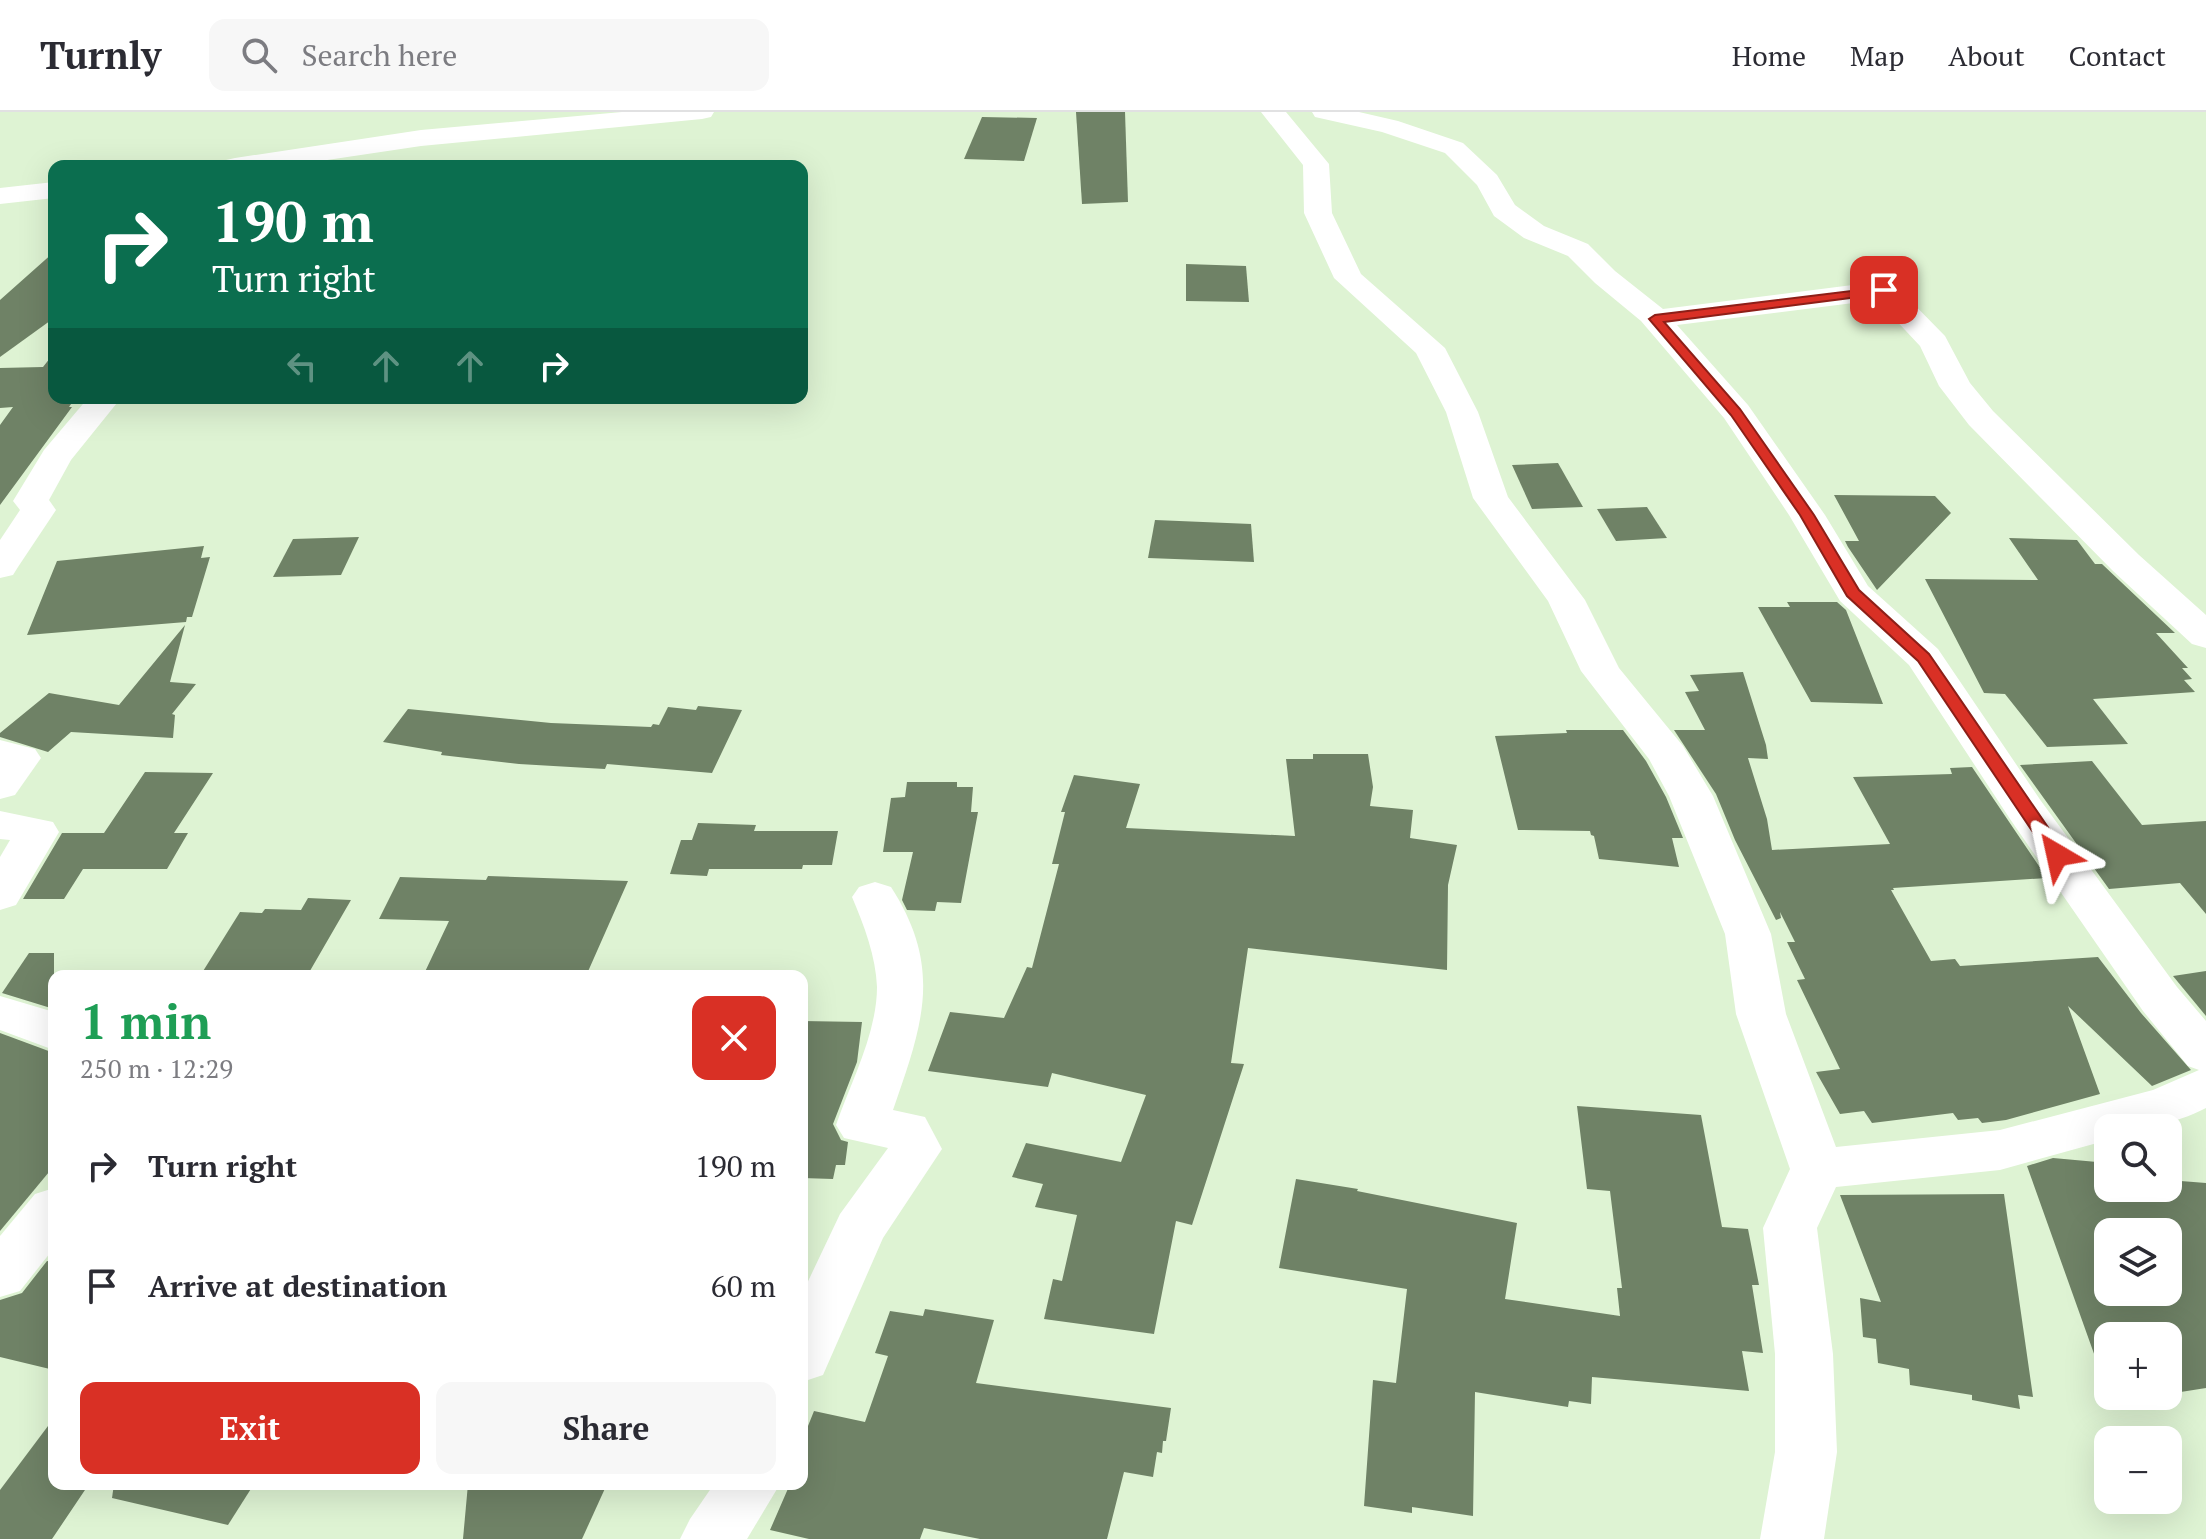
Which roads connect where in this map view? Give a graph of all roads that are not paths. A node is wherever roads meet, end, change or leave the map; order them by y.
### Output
1 (702, 112) edge
2 (1321, 112) edge
3 (1274, 113) edge
4 (381, 118) dead end
5 (421, 138) junction
6 (299, 160) edge
7 (48, 191) edge
8 (0, 196) edge
9 (1655, 319) junction
10 (100, 404) edge
11 (0, 567) edge
12 (2206, 636) edge
13 (0, 753) edge
14 (0, 786) edge
15 (0, 825) edge
16 (0, 895) edge
17 (875, 897) dead end
18 (0, 1013) edge
19 (48, 1028) edge
20 (2206, 1054) edge
21 (2206, 1086) edge
22 (1817, 1169) junction
23 (48, 1216) edge
24 (0, 1275) edge
25 (808, 1344) edge
26 (1792, 1539) edge

1 - 5 street
2 - 3 street
2 - 9 street
3 - 22 street
4 - 5 street
5 - 6 street
7 - 8 street
9 - 12 street
9 - 20 street
10 - 11 street
13 - 14 street
15 - 16 street
17 - 25 street
18 - 19 street
21 - 22 street
22 - 26 street
23 - 24 street

